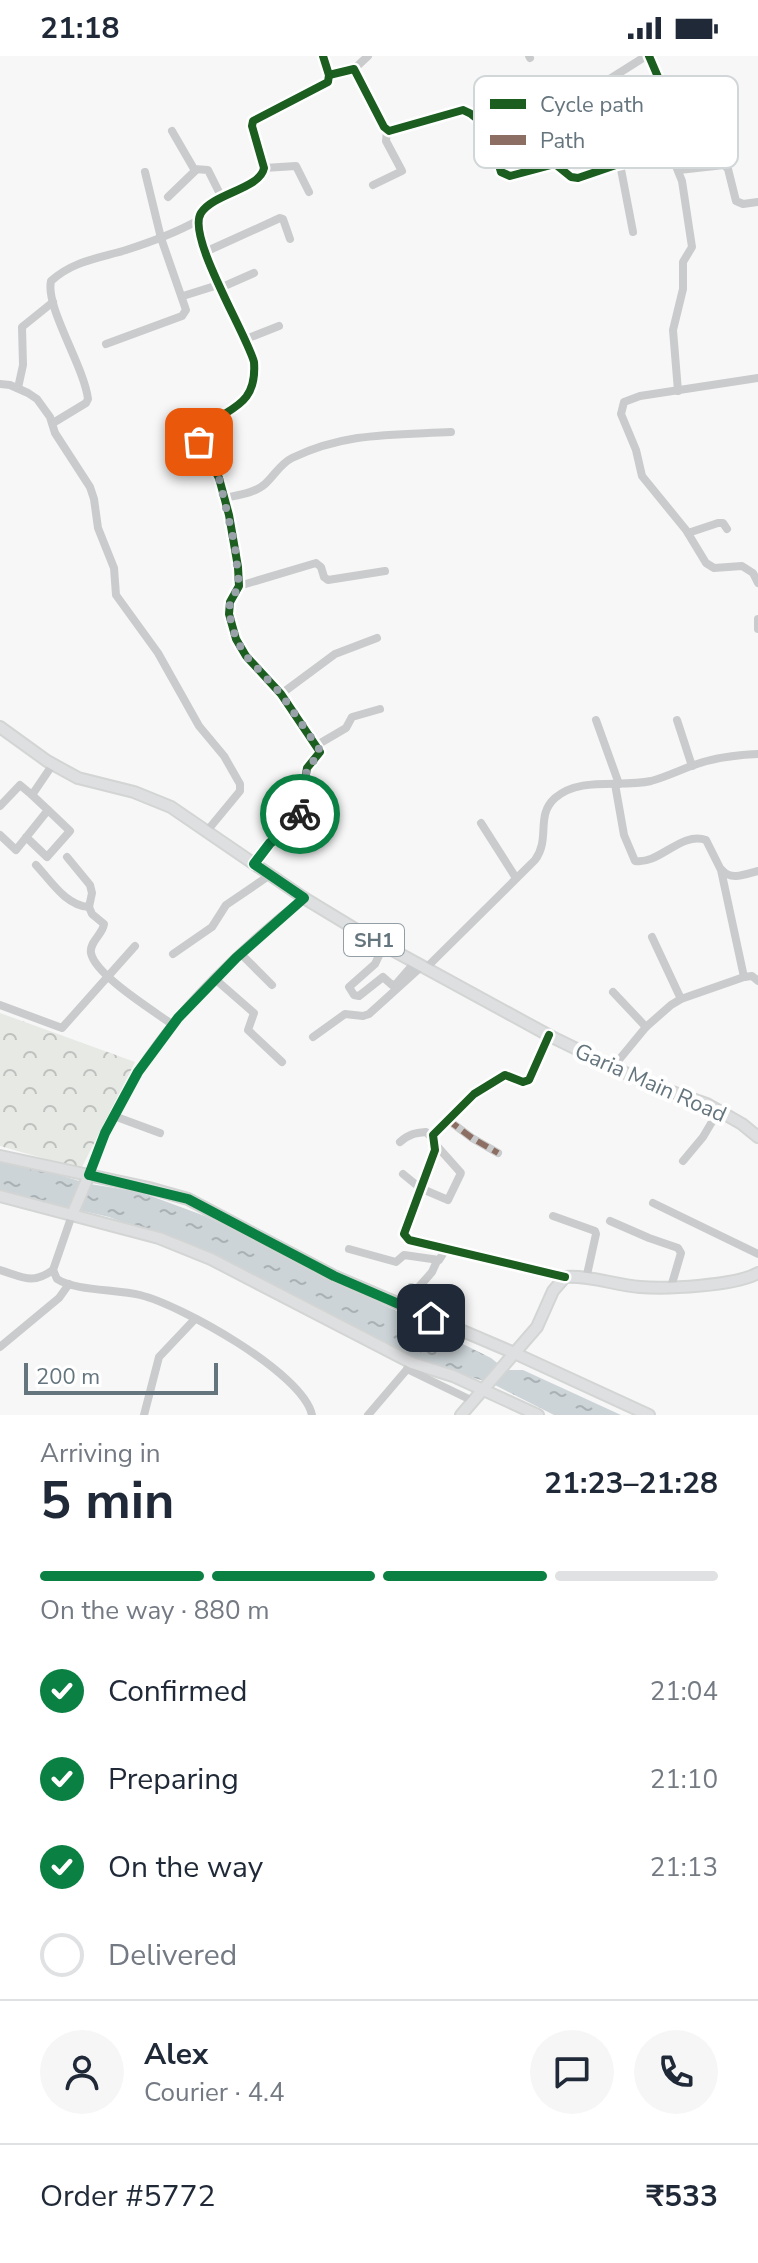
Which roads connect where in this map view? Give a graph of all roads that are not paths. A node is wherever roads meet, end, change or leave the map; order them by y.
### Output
1 (323, 56) edge
2 (368, 56) edge
3 (648, 56) edge
4 (354, 69) junction
5 (329, 75) junction
6 (615, 76) edge
7 (657, 76) edge
8 (474, 116) edge
9 (387, 130) junction
10 (172, 131) dead end
11 (264, 168) junction
12 (500, 168) edge
13 (541, 168) edge
14 (560, 168) edge
15 (608, 168) edge
16 (621, 168) edge
17 (697, 168) edge
18 (725, 168) edge
19 (196, 170) junction
20 (679, 170) joint
21 (145, 172) dead end
22 (373, 185) dead end
23 (309, 192) dead end
24 (221, 196) junction
25 (168, 197) dead end
26 (758, 202) edge
27 (197, 221) junction
28 (633, 232) dead end
29 (161, 238) junction
30 (290, 239) dead end
31 (205, 252) junction
32 (254, 273) dead end
33 (219, 287) junction
34 (183, 296) junction
35 (53, 302) junction
36 (279, 326) dead end
37 (246, 339) junction
38 (106, 344) dead end
39 (758, 378) edge
40 (0, 384) edge
41 (18, 388) junction
42 (678, 391) junction
43 (53, 423) junction
44 (451, 432) dead end
45 (225, 498) junction
46 (727, 529) dead end
47 (688, 533) junction
48 (385, 571) dead end
49 (757, 578) edge
50 (239, 586) junction
51 (758, 619) edge
52 (758, 629) edge
53 (377, 638) dead end
54 (281, 694) junction
55 (380, 709) dead end
56 (596, 720) dead end
57 (677, 720) dead end
58 (0, 727) edge
59 (317, 745) junction
60 (758, 754) edge
61 (53, 764) junction
62 (692, 766) junction
63 (617, 784) junction
64 (32, 795) junction
65 (0, 806) edge
66 (48, 810) junction
67 (481, 823) dead end
68 (207, 831) junction
69 (0, 835) edge
70 (26, 837) junction
71 (67, 857) dead end
72 (254, 864) junction
73 (36, 865) dead end
74 (721, 870) junction
75 (758, 871) edge
76 (270, 875) junction
77 (516, 878) junction
78 (304, 898) junction
79 (89, 907) junction
80 (652, 937) dead end
81 (384, 945) junction
82 (135, 946) dead end
83 (173, 954) dead end
84 (241, 954) junction
85 (421, 965) junction
86 (744, 977) junction
87 (108, 978) junction
88 (215, 979) junction
89 (758, 981) edge
90 (272, 985) dead end
91 (613, 992) dead end
92 (681, 999) junction
93 (0, 1005) edge
94 (173, 1025) junction
95 (646, 1027) junction
96 (549, 1035) junction
97 (313, 1037) dead end
98 (282, 1062) dead end
99 (613, 1067) junction
100 (719, 1110) junction
101 (114, 1116) junction
102 (448, 1120) junction
103 (160, 1133) dead end
104 (758, 1137) edge
105 (432, 1140) junction
106 (400, 1142) dead end
107 (498, 1153) dead end
108 (0, 1156) edge
109 (683, 1161) dead end
110 (403, 1174) dead end
111 (89, 1175) junction
112 (420, 1188) junction
113 (0, 1196) edge
114 (653, 1203) dead end
115 (72, 1215) junction
116 (553, 1216) dead end
117 (610, 1221) dead end
118 (349, 1249) dead end
119 (446, 1249) junction
120 (758, 1254) edge
121 (437, 1261) junction
122 (0, 1270) edge
123 (53, 1270) junction
124 (758, 1273) edge
125 (565, 1277) junction
126 (586, 1279) junction
127 (69, 1284) junction
128 (411, 1287) dead end
129 (671, 1287) junction
130 (195, 1319) junction
131 (0, 1347) edge
132 (512, 1352) junction
133 (409, 1366) junction
134 (485, 1387) junction
135 (473, 1401) junction
136 (144, 1415) edge
137 (312, 1415) edge
138 (368, 1415) edge
139 (461, 1415) edge
140 (538, 1415) edge
141 (649, 1415) edge

1 - 5 street
2 - 4 street
3 - 6 street
3 - 7 street
4 - 5 street
4 - 9 street
5 - 11 street
8 - 9 street
9 - 22 street
10 - 19 street
11 - 23 street
11 - 24 street
12 - 13 street
14 - 15 street
16 - 28 street
17 - 20 street
18 - 26 street
19 - 24 street
19 - 25 street
20 - 42 street
21 - 29 street
24 - 27 street
27 - 29 street
27 - 31 street
29 - 34 street
29 - 35 street
30 - 31 street
31 - 33 street
32 - 33 street
33 - 34 street
33 - 37 street
34 - 38 street
35 - 41 street
35 - 43 street
36 - 37 street
37 - 45 street
39 - 42 street
40 - 41 street
41 - 43 street
42 - 47 street
43 - 68 street
44 - 45 street
45 - 50 street
46 - 47 street
47 - 49 street
48 - 50 street
50 - 54 street
51 - 52 street
53 - 54 street
54 - 59 street
55 - 59 street
56 - 63 street
57 - 62 street
58 - 61 main road, Garia Main Road / SH1
59 - 72 street
60 - 62 street
61 - 64 street
61 - 68 main road, Garia Main Road / SH1
62 - 63 street
63 - 74 street
63 - 77 street
64 - 65 street
64 - 66 street
66 - 70 street
66 - 70 street
67 - 77 street
68 - 72 main road, Garia Main Road / SH1
69 - 70 street
71 - 79 street
72 - 76 main road, Garia Main Road / SH1
73 - 79 street
74 - 75 street
74 - 86 street
76 - 78 main road, Garia Main Road / SH1
76 - 83 street
77 - 85 street
78 - 81 main road, Garia Main Road / SH1
78 - 84 street
79 - 87 street
80 - 92 street
81 - 85 main road, Garia Main Road / SH1
81 - 85 street
82 - 87 street
84 - 88 street
84 - 90 street
85 - 96 main road, Garia Main Road / SH1
85 - 97 street
86 - 89 street
86 - 92 street
87 - 93 street
87 - 94 street
88 - 94 street
88 - 98 street
91 - 95 street
92 - 95 street
94 - 101 street
95 - 99 street
96 - 99 main road, Garia Main Road / SH1
96 - 102 street
99 - 100 main road, Garia Main Road / SH1
100 - 104 main road, Garia Main Road / SH1
100 - 109 street
101 - 103 street
101 - 111 street
102 - 105 street
102 - 107 street
105 - 106 street
105 - 112 street
105 - 112 street
108 - 111 main road
110 - 112 street
111 - 115 main road
111 - 132 main road
112 - 119 street
113 - 115 main road
114 - 120 street
115 - 123 street
115 - 133 main road
116 - 126 street
117 - 129 street
118 - 121 street
119 - 121 street
119 - 125 street
121 - 128 street
122 - 123 street
123 - 127 street
124 - 129 main road
125 - 126 main road
125 - 132 main road
126 - 129 main road
127 - 130 street
127 - 131 street
130 - 136 street
130 - 137 street
132 - 134 main road
132 - 141 main road
133 - 134 main road
133 - 135 street
133 - 138 street
134 - 135 main road
134 - 140 main road
135 - 139 main road

